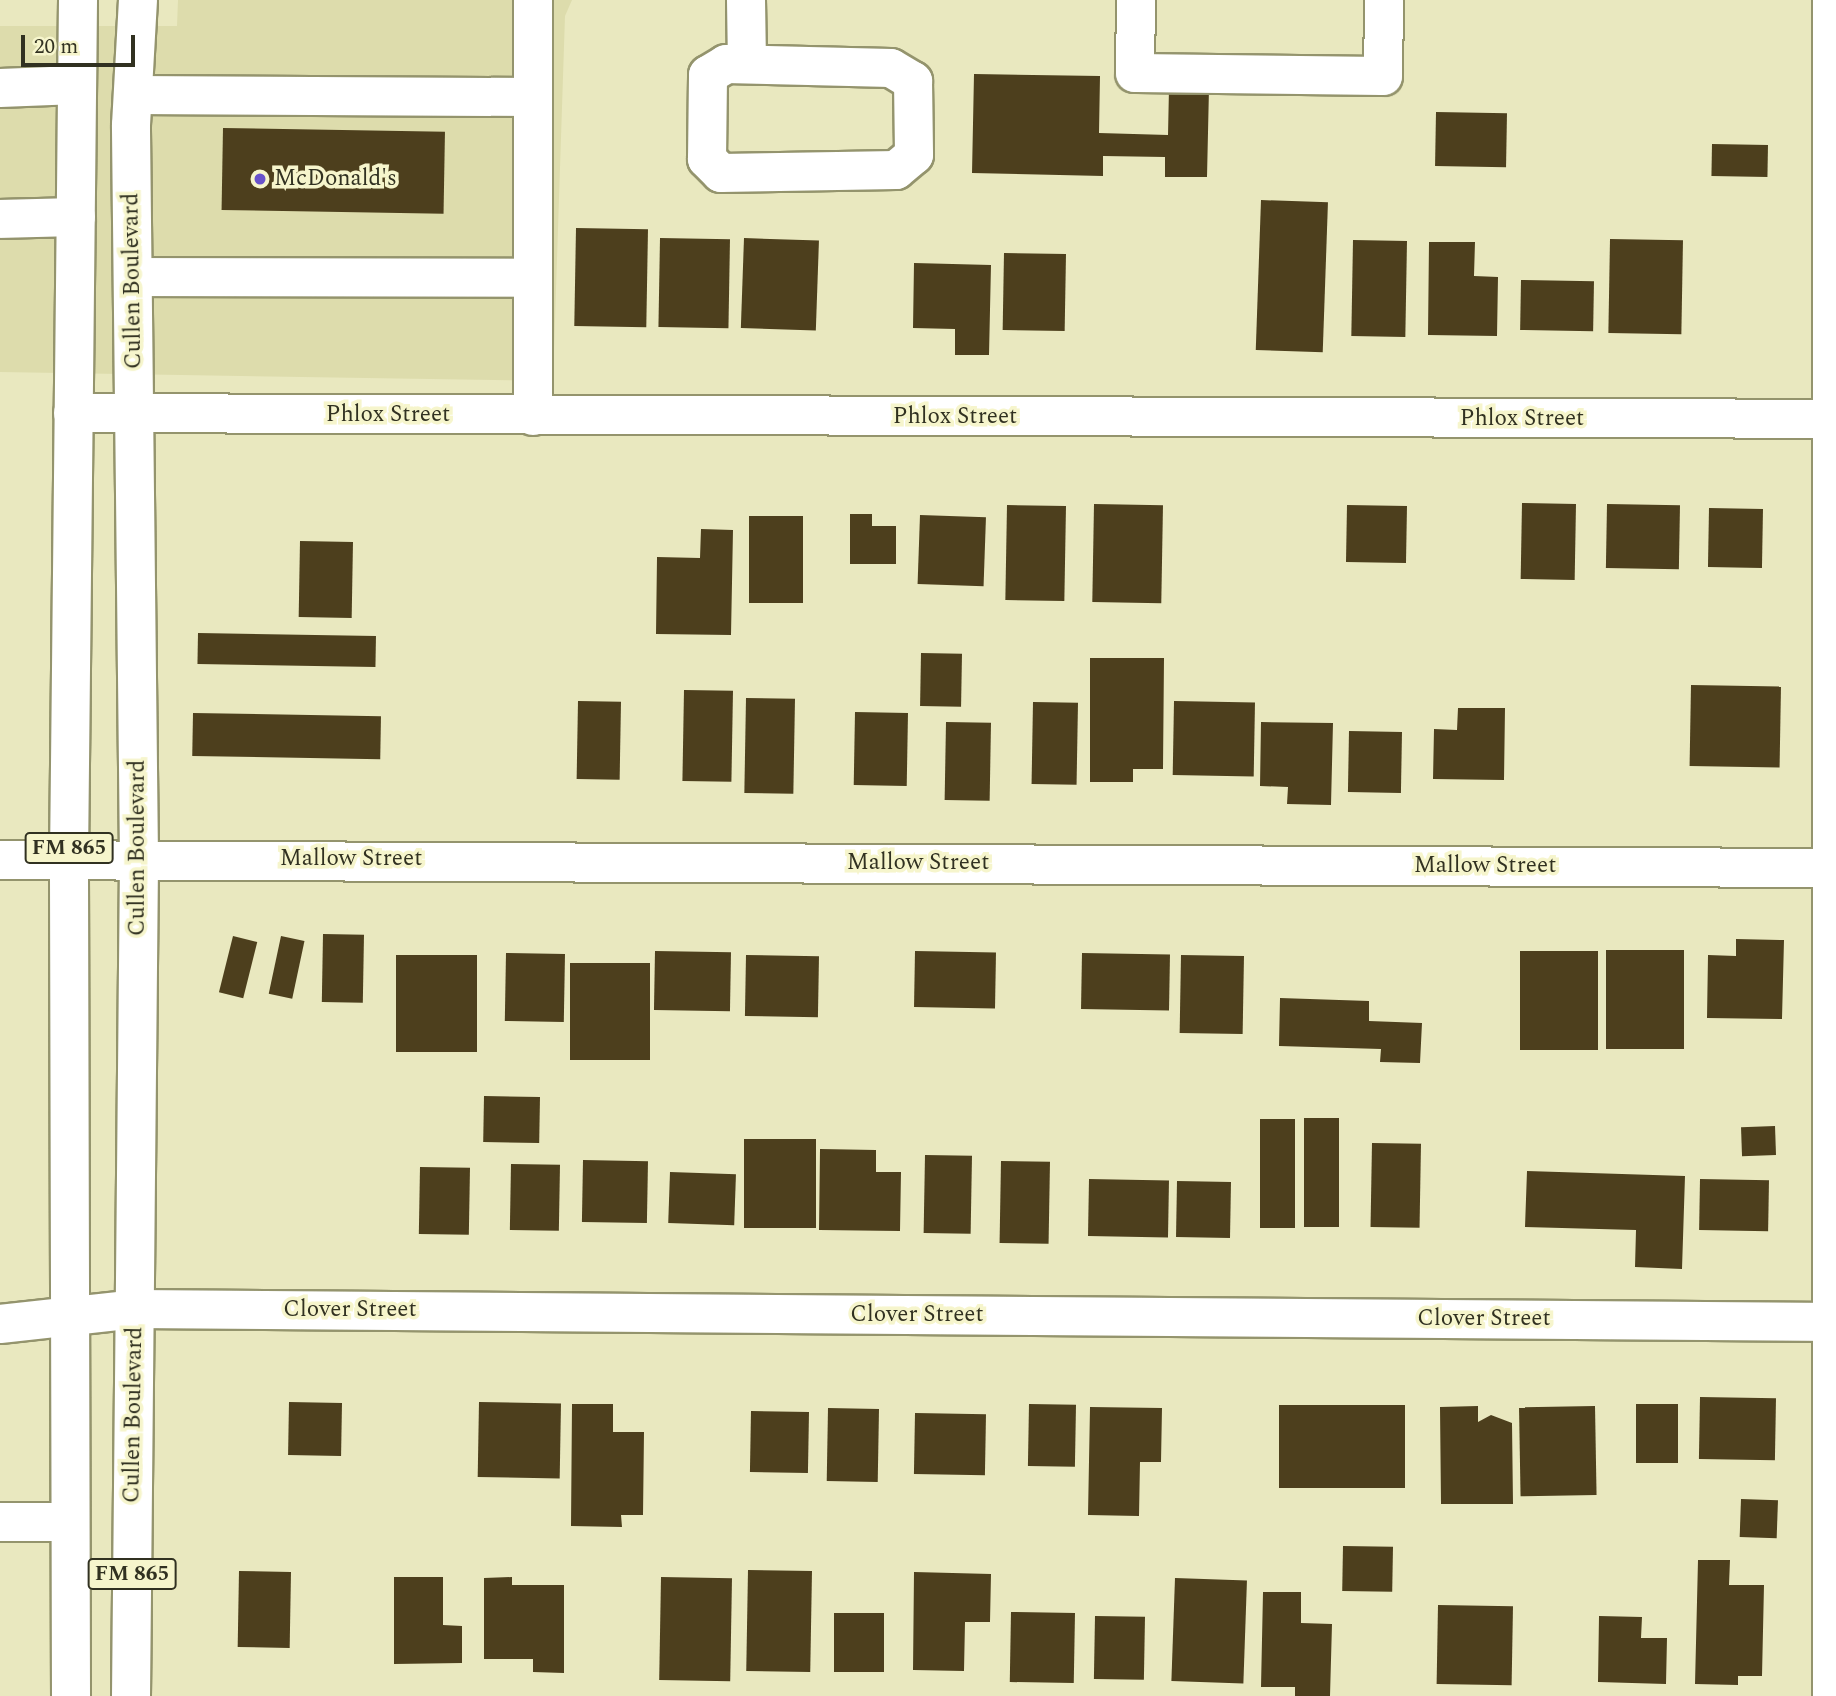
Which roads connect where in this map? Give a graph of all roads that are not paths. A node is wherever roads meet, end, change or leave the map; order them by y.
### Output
1 (78, 0) edge
2 (138, 0) edge
3 (533, 0) edge
4 (746, 0) edge
5 (1136, 0) edge
6 (1384, 0) edge
7 (1832, 0) edge
8 (747, 64) junction
9 (78, 85) junction
10 (0, 88) edge
11 (133, 95) junction
12 (533, 97) junction
13 (76, 217) junction
14 (0, 219) edge
15 (133, 277) junction
16 (533, 278) junction
17 (73, 413) junction
18 (134, 414) junction
19 (533, 416) junction
20 (1832, 419) edge
21 (139, 858) junction
22 (0, 860) edge
23 (69, 860) junction
24 (1833, 868) edge
25 (135, 1309) junction
26 (70, 1312) junction
27 (1835, 1322) edge
28 (0, 1324) edge
29 (0, 1522) edge
30 (70, 1522) junction
31 (71, 1696) edge
32 (131, 1696) edge
33 (1832, 1696) edge

1 - 9 street, FM 865
2 - 11 street, Cullen Boulevard / FM 865
3 - 12 street
4 - 8 street
5 - 6 street
7 - 20 street
8 - 8 street
9 - 10 street
9 - 13 street, FM 865
11 - 12 street
11 - 15 street, Cullen Boulevard / FM 865
12 - 16 street
13 - 14 street
13 - 17 street, FM 865
15 - 16 street
15 - 18 street, Cullen Boulevard / FM 865
16 - 19 street
17 - 18 street, Phlox Street
17 - 23 street, FM 865
18 - 19 street, Phlox Street
18 - 21 street, Cullen Boulevard / FM 865
19 - 20 street, Phlox Street
20 - 24 street
21 - 23 street, Mallow Street
21 - 24 street, Mallow Street
21 - 25 street, Cullen Boulevard / FM 865
22 - 23 street, Mallow Street
23 - 26 street, FM 865
24 - 27 street
25 - 26 street, Clover Street
25 - 27 street, Clover Street
25 - 32 street, Cullen Boulevard / FM 865
26 - 28 street, Clover Street
26 - 30 street, FM 865
27 - 33 street
29 - 30 street
30 - 31 street, FM 865

